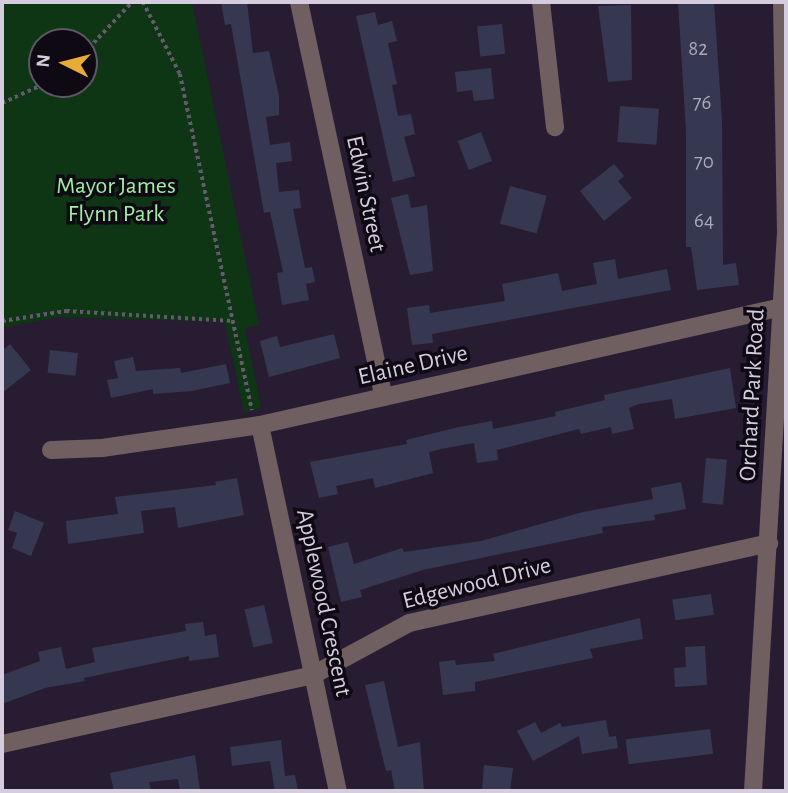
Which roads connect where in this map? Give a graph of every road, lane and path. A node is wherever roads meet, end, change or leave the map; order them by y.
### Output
1 (132, 2) edge
2 (143, 2) edge
3 (299, 2) edge
4 (541, 2) edge
5 (782, 2) edge
6 (98, 38) edge
7 (28, 91) edge
8 (2, 103) edge
9 (555, 127) dead end
10 (782, 307) junction
11 (2, 321) edge
12 (233, 321) junction
13 (384, 397) junction
14 (258, 425) junction
15 (781, 436) edge
16 (51, 450) dead end
17 (769, 543) junction
18 (313, 675) junction
19 (2, 744) edge
20 (338, 791) edge
21 (753, 791) edge

1 - 6 path
2 - 12 path
3 - 13 street, Edwin Street
4 - 9 street
5 - 10 street, Orchard Park Road
7 - 8 path
10 - 13 street, Elaine Drive
10 - 15 street, Orchard Park Road
11 - 12 path
12 - 14 path
13 - 14 street, Elaine Drive
14 - 16 street, Elaine Drive
14 - 18 street, Applewood Crescent
15 - 17 street, Orchard Park Road
17 - 18 street, Edgewood Drive
17 - 21 street, Orchard Park Road
18 - 19 street, Edgewood Drive
18 - 20 street, Applewood Crescent

